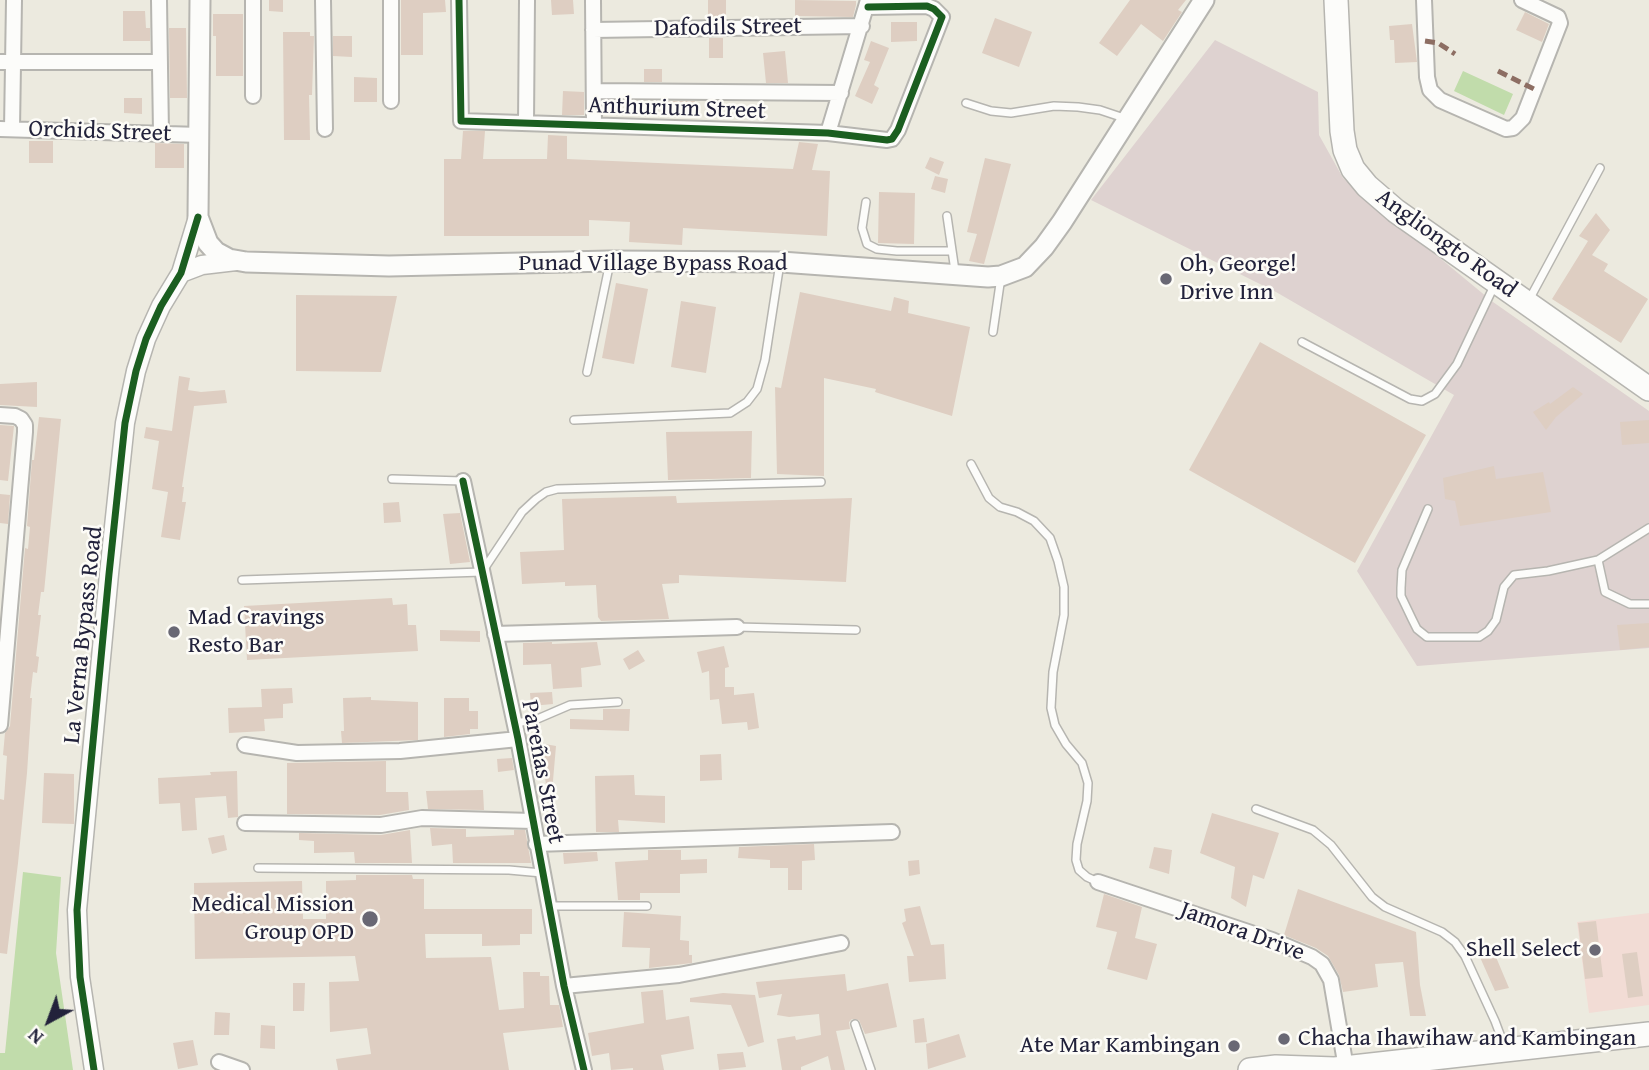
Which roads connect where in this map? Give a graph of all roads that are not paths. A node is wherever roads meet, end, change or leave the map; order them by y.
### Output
1 (14, 0) edge
2 (159, 0) edge
3 (200, 0) edge
4 (253, 0) edge
5 (323, 0) edge
6 (391, 0) edge
7 (458, 0) edge
8 (527, 0) edge
9 (593, 0) edge
10 (1204, 0) edge
11 (1336, 0) edge
12 (1424, 0) edge
13 (1522, 0) edge
14 (868, 3) edge
15 (862, 26) junction
16 (593, 30) junction
17 (7, 62) edge
18 (160, 62) junction
19 (594, 91) junction
20 (841, 93) junction
21 (253, 96) dead end
22 (391, 101) dead end
23 (966, 103) dead end
24 (1128, 120) junction
25 (526, 123) junction
26 (594, 125) junction
27 (325, 129) dead end
28 (6, 130) edge
29 (161, 133) junction
30 (828, 134) junction
31 (200, 135) junction
32 (1600, 168) dead end
33 (866, 202) dead end
34 (947, 216) dead end
35 (198, 217) junction
36 (952, 251) junction
37 (236, 261) junction
38 (610, 261) junction
39 (781, 262) junction
40 (181, 274) junction
41 (955, 275) junction
42 (1001, 276) junction
43 (1496, 281) junction
44 (1527, 302) junction
45 (993, 332) dead end
46 (1302, 342) dead end
47 (587, 372) dead end
48 (1649, 389) edge
49 (0, 415) edge
50 (574, 420) dead end
51 (971, 464) dead end
52 (392, 479) dead end
53 (463, 481) joint
54 (821, 482) dead end
55 (1428, 509) dead end
56 (1649, 528) edge
57 (1598, 559) junction
58 (482, 572) junction
59 (242, 580) dead end
60 (1649, 604) edge
61 (737, 627) joint
62 (856, 630) dead end
63 (495, 634) junction
64 (618, 702) dead end
65 (515, 723) junction
66 (0, 725) edge
67 (518, 739) junction
68 (245, 745) dead end
69 (1256, 809) dead end
70 (533, 821) junction
71 (245, 823) dead end
72 (892, 832) dead end
73 (536, 844) junction
74 (258, 868) dead end
75 (542, 873) junction
76 (1098, 882) joint
77 (548, 906) junction
78 (647, 906) dead end
79 (841, 943) dead end
80 (564, 986) junction
81 (855, 1024) dead end
82 (1649, 1034) edge
83 (1506, 1051) junction
84 (219, 1062) dead end
85 (1338, 1069) edge
86 (94, 1070) edge
87 (242, 1070) edge
88 (584, 1070) edge
89 (871, 1070) edge
90 (1250, 1070) edge

1 - 17 street
2 - 18 street
3 - 31 main road
4 - 21 street
5 - 27 street
6 - 22 street
7 - 25 street, Anthurium Street
8 - 25 street
9 - 16 street
10 - 24 main road, Punad Village Bypass Road
11 - 43 main road, Angliongto Road
12 - 13 street
14 - 15 street
14 - 30 street, Anthurium Street
15 - 16 street, Dafodils Street
15 - 20 street
16 - 19 street
17 - 18 street
17 - 28 street
18 - 29 street
19 - 20 street
19 - 26 street
20 - 30 street
23 - 24 lane
24 - 42 main road, Punad Village Bypass Road
25 - 26 street, Anthurium Street
26 - 30 street, Anthurium Street
28 - 29 street, Orchids Street
29 - 31 street, Orchids Street
31 - 35 main road
32 - 44 lane
33 - 36 lane
34 - 36 lane
35 - 37 main road
35 - 40 street, La Verna Bypass Road
36 - 41 lane
37 - 38 main road, Punad Village Bypass Road
37 - 40 street
38 - 39 main road, Punad Village Bypass Road
38 - 47 lane
39 - 41 main road, Punad Village Bypass Road
39 - 50 lane
40 - 86 street, La Verna Bypass Road
41 - 42 main road, Punad Village Bypass Road
42 - 45 lane
43 - 44 main road, Angliongto Road
43 - 46 lane
44 - 48 main road, Angliongto Road
49 - 66 street
51 - 76 lane
52 - 53 lane
53 - 58 street, Pareñas Street
54 - 58 lane
55 - 57 lane
56 - 57 lane
57 - 60 lane
58 - 59 lane
58 - 63 street, Pareñas Street
61 - 62 lane
61 - 63 street
63 - 65 street, Pareñas Street
64 - 65 lane
65 - 67 street, Pareñas Street
67 - 68 street
67 - 70 street, Pareñas Street
69 - 83 lane
70 - 71 street
70 - 73 street, Pareñas Street
72 - 73 street
73 - 75 street, Pareñas Street
74 - 75 lane
75 - 77 street, Pareñas Street
76 - 85 street, Jamora Drive
77 - 78 lane
77 - 80 street, Pareñas Street
79 - 80 street
80 - 88 street, Pareñas Street
81 - 89 lane
82 - 83 main road
83 - 85 main road
84 - 87 street
85 - 90 main road

